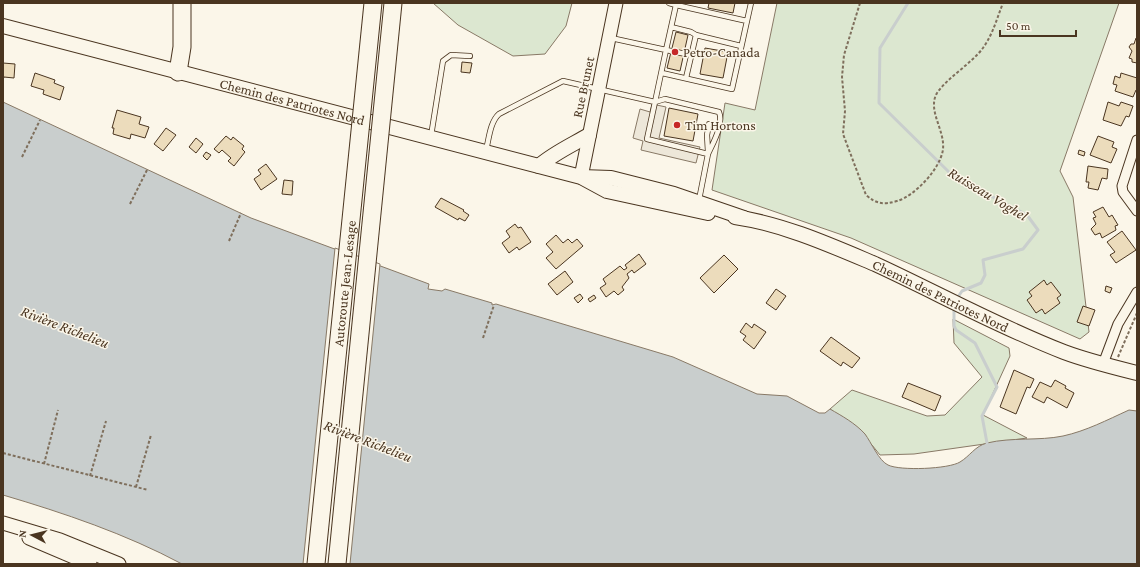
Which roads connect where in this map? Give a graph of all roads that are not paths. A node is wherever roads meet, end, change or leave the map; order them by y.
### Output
1 (182, 3) edge
2 (372, 3) edge
3 (393, 3) edge
4 (616, 3) edge
5 (669, 3) edge
6 (697, 3) edge
7 (751, 3) edge
8 (676, 5) junction
9 (696, 9) junction
10 (747, 21) junction
11 (3, 26) edge
12 (671, 27) junction
13 (696, 35) junction
14 (609, 38) junction
15 (741, 46) junction
16 (666, 50) junction
17 (691, 55) junction
18 (470, 56) dead end
19 (178, 72) junction
20 (662, 73) junction
21 (686, 78) junction
22 (599, 88) junction
23 (655, 102) junction
24 (709, 124) dead end
25 (589, 135) junction
26 (430, 138) junction
27 (1137, 140) edge
28 (486, 152) junction
29 (708, 154) junction
30 (539, 166) junction
31 (581, 177) junction
32 (697, 207) junction
33 (1137, 211) edge
34 (1137, 292) edge
35 (1103, 364) junction
36 (1137, 373) edge
37 (3, 523) edge
38 (3, 527) edge
39 (90, 564) edge
40 (119, 564) edge
41 (316, 564) edge
42 (337, 564) edge

1 - 19 highway
2 - 41 highway, Autoroute Jean-Lesage, bridge
3 - 42 highway, Autoroute Jean-Lesage, bridge
4 - 14 main road, Rue Brunet
5 - 8 lane
6 - 9 lane
7 - 10 lane
8 - 9 lane
8 - 12 lane
9 - 10 lane
10 - 15 lane
11 - 19 main road, Chemin des Patriotes Nord
12 - 13 lane
12 - 16 lane
13 - 15 lane
13 - 17 lane
14 - 16 lane
14 - 22 main road, Rue Brunet
15 - 21 lane
16 - 17 lane
16 - 20 lane
17 - 21 lane
18 - 26 lane
19 - 26 main road, Chemin des Patriotes Nord
20 - 21 lane
20 - 23 lane
22 - 23 lane
22 - 25 main road, Rue Brunet
22 - 28 lane
23 - 29 lane
23 - 29 lane
24 - 29 lane
25 - 30 main road
25 - 31 main road, Rue Brunet
26 - 28 main road, Chemin des Patriotes Nord
27 - 33 street
28 - 30 main road, Chemin des Patriotes Nord
29 - 32 lane
30 - 31 main road, Chemin des Patriotes Nord
31 - 32 main road, Chemin des Patriotes Nord
32 - 35 main road, Chemin des Patriotes Nord
34 - 35 street
35 - 36 main road, Chemin des Patriotes Nord
37 - 40 main road
38 - 39 main road

